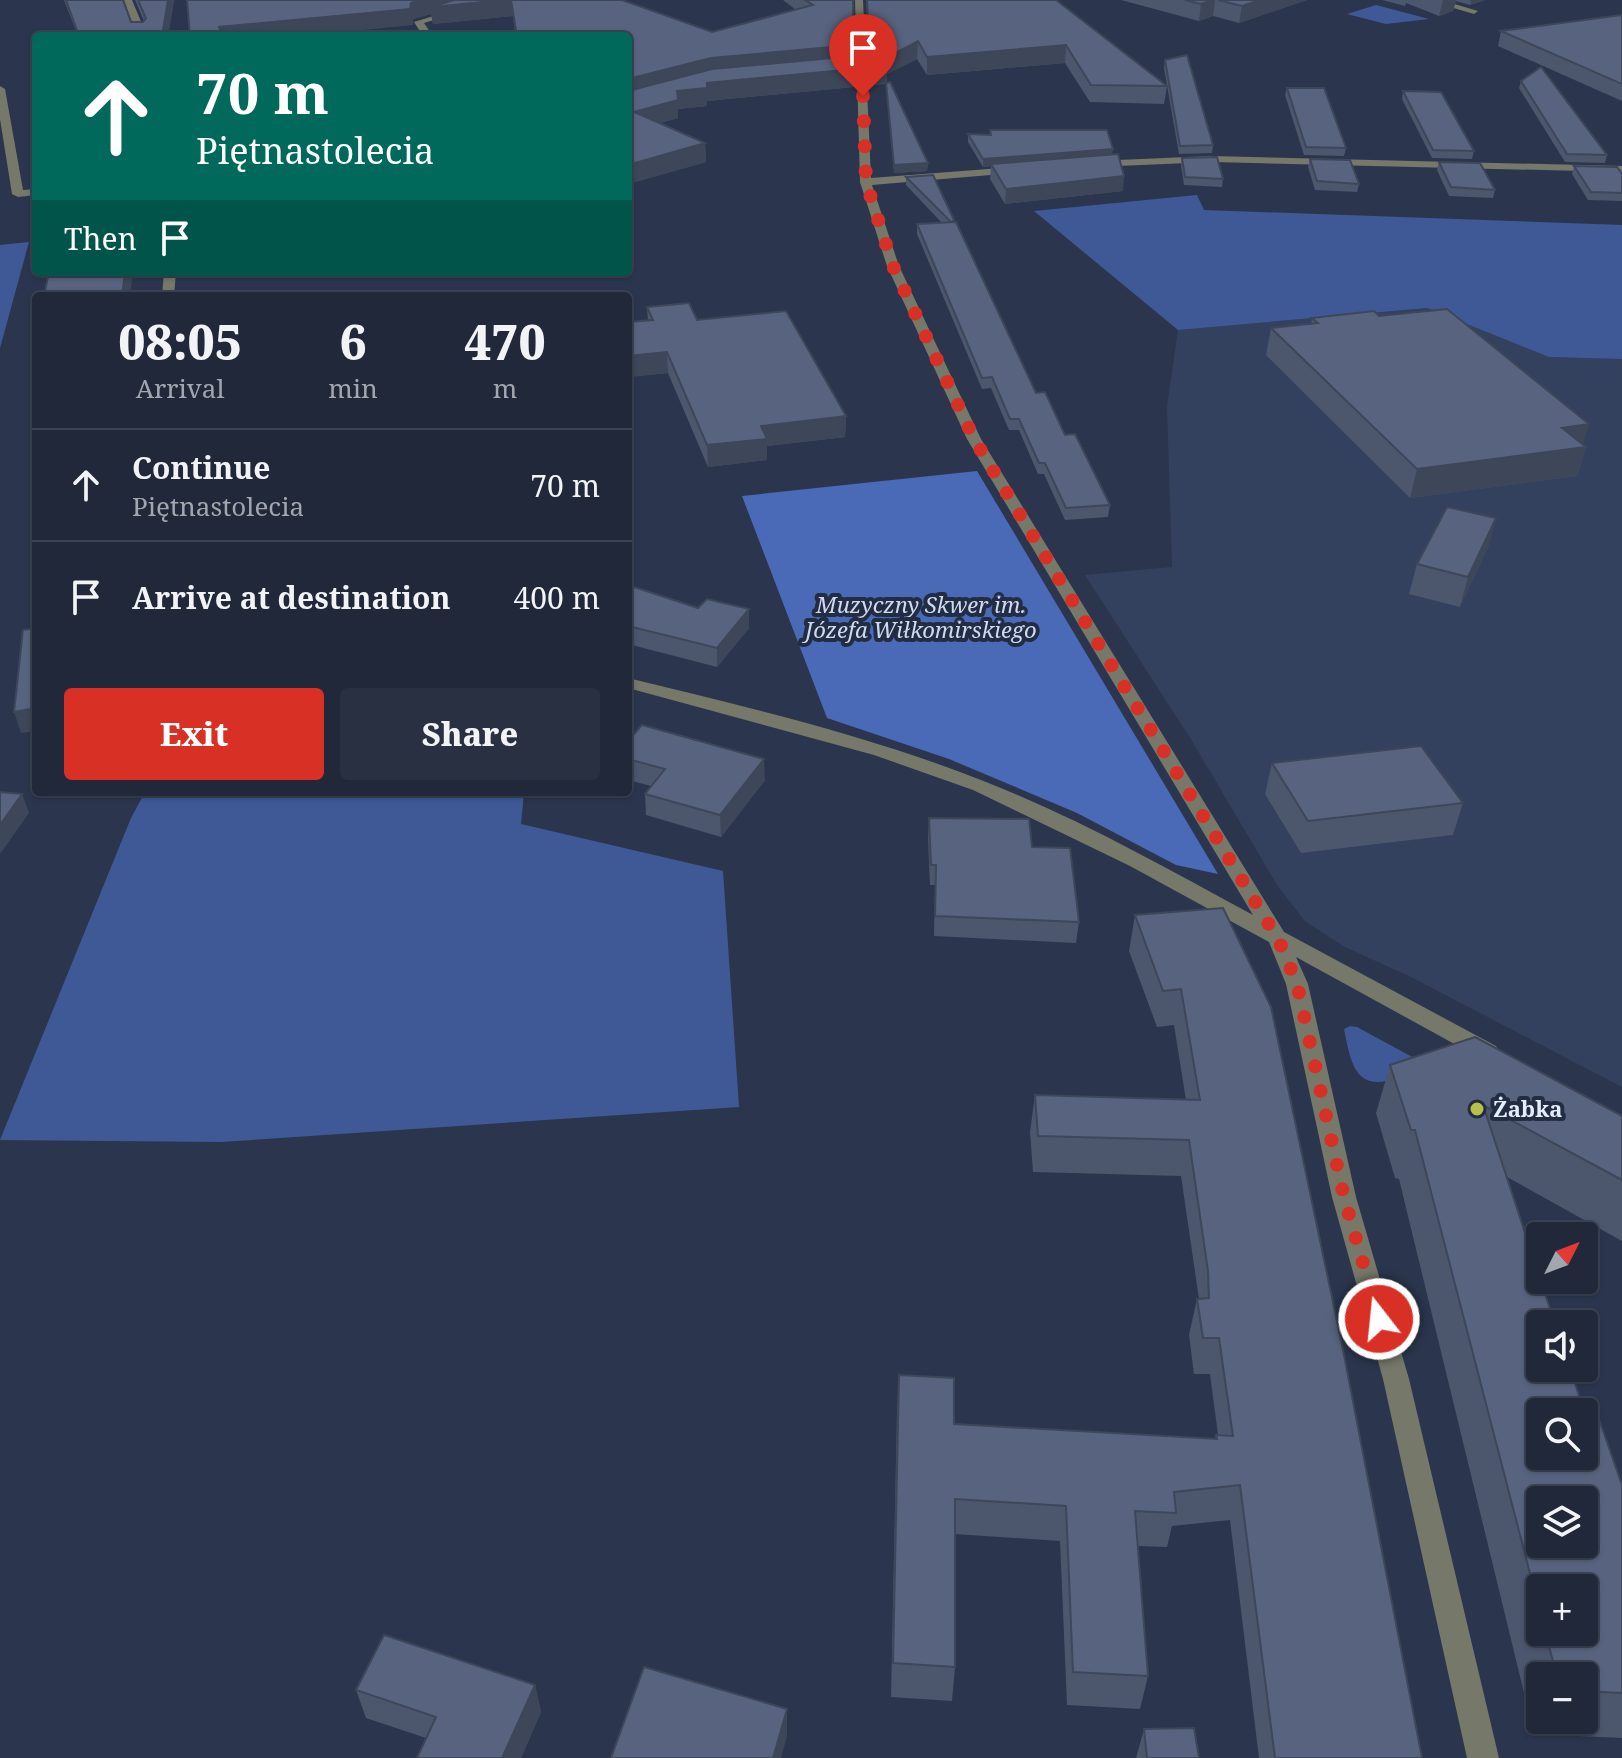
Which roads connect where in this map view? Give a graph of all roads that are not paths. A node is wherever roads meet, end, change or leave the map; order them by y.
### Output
1 (128, 0) edge
2 (496, 0) edge
3 (859, 0) edge
4 (1430, 0) edge
5 (1474, 11) dead end
6 (140, 32) edge
7 (425, 32) edge
8 (0, 89) edge
9 (1084, 165) edge
10 (1024, 169) edge
11 (1622, 169) edge
12 (866, 182) junction
13 (32, 192) edge
14 (632, 684) edge
15 (1279, 941) junction
16 (1503, 1060) edge
17 (1483, 1758) edge

1 - 6 street
2 - 7 street
3 - 12 street
4 - 5 street
8 - 13 street
9 - 11 street
10 - 12 street
12 - 15 street
14 - 15 street
15 - 16 street
15 - 17 street

